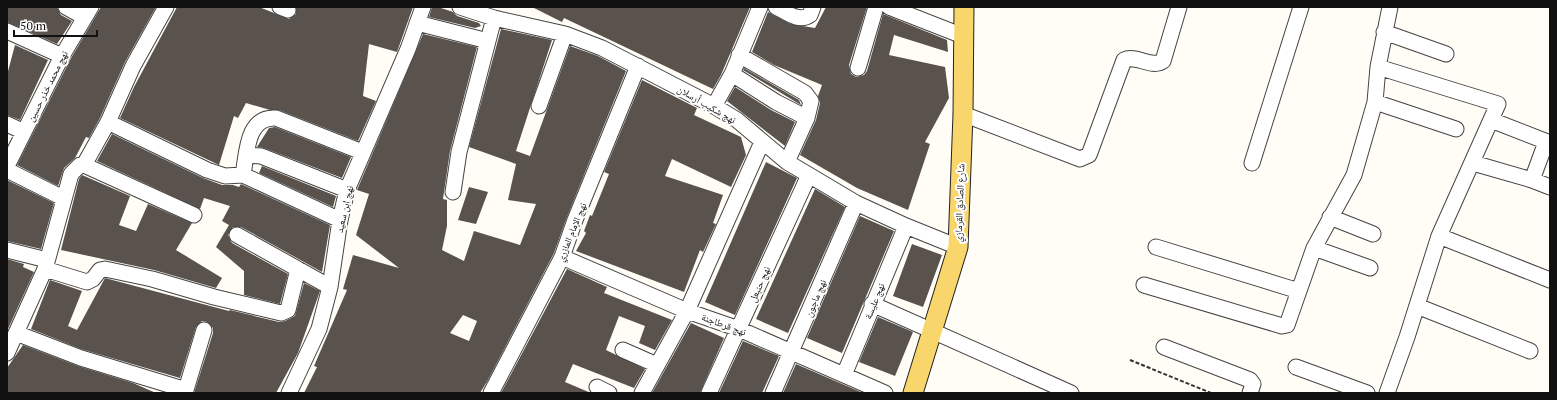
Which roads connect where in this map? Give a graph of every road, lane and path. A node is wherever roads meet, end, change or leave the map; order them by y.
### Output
1 (66, 7) edge
2 (166, 7) edge
3 (423, 7) edge
4 (460, 7) edge
5 (760, 7) edge
6 (776, 7) edge
7 (813, 7) edge
8 (876, 7) edge
9 (889, 7) edge
10 (964, 7) edge
11 (1179, 7) edge
12 (1301, 7) edge
13 (1390, 7) edge
14 (87, 12) edge
15 (492, 14) edge
16 (417, 23) junction
17 (7, 31) edge
18 (1384, 32) junction
19 (565, 34) junction
20 (963, 36) junction
21 (488, 41) junction
22 (1446, 54) dead end
23 (739, 55) junction
24 (62, 56) junction
25 (638, 66) junction
26 (1378, 66) junction
27 (858, 68) dead end
28 (732, 74) junction
29 (1375, 102) junction
30 (539, 106) dead end
31 (714, 106) junction
32 (963, 114) junction
33 (807, 118) junction
34 (1491, 120) junction
35 (108, 122) junction
36 (7, 124) edge
37 (1456, 129) dead end
38 (24, 132) junction
39 (762, 142) junction
40 (1548, 143) edge
41 (362, 152) junction
42 (247, 155) junction
43 (787, 162) junction
44 (1252, 163) dead end
45 (1473, 163) junction
46 (84, 165) junction
47 (7, 166) edge
48 (7, 170) edge
49 (243, 175) junction
50 (809, 175) junction
51 (1532, 180) junction
52 (1550, 188) edge
53 (347, 190) junction
54 (453, 192) dead end
55 (63, 198) junction
56 (856, 203) junction
57 (194, 216) dead end
58 (1330, 217) junction
59 (340, 220) junction
60 (906, 226) junction
61 (237, 234) dead end
62 (1373, 234) dead end
63 (1439, 236) junction
64 (958, 247) junction
65 (1156, 247) dead end
66 (1314, 248) junction
67 (7, 250) edge
68 (562, 256) junction
69 (46, 264) junction
70 (1370, 268) dead end
71 (298, 269) junction
72 (1550, 280) edge
73 (1144, 285) dead end
74 (330, 287) junction
75 (1299, 291) junction
76 (872, 304) junction
77 (1417, 306) junction
78 (687, 311) junction
79 (739, 328) junction
80 (204, 330) dead end
81 (931, 331) junction
82 (16, 333) junction
83 (1164, 347) dead end
84 (623, 350) dead end
85 (1530, 351) dead end
86 (792, 352) junction
87 (7, 353) edge
88 (1130, 360) dead end
89 (656, 365) junction
90 (1296, 367) dead end
91 (844, 376) junction
92 (186, 392) edge
93 (289, 393) edge
94 (491, 393) edge
95 (642, 393) edge
96 (709, 393) edge
97 (773, 393) edge
98 (884, 393) edge
99 (913, 393) edge
100 (1071, 393) edge
101 (1211, 393) edge
102 (1250, 393) edge
103 (1367, 393) edge
104 (1387, 393) edge

1 - 14 street
2 - 35 street
3 - 16 street, نهج ابن سعيد
4 - 15 street, نهج شكيب أرسلان
5 - 23 street
6 - 7 street
8 - 27 street
9 - 20 street
10 - 20 main road, شارع الصادق القرمازي
11 - 32 street
12 - 44 street
13 - 18 street
14 - 24 street, نهج محمد خذر حسين
15 - 19 street, نهج شكيب أرسلان
15 - 21 street
16 - 21 street
16 - 41 street, نهج ابن سعيد
17 - 24 street
18 - 22 street
18 - 26 street
19 - 25 street, نهج شكيب أرسلان
19 - 30 street
20 - 32 main road, شارع الصادق القرمازي
21 - 54 street
23 - 28 street
23 - 33 street
24 - 38 street, نهج محمد خذر حسين
25 - 31 street, نهج شكيب أرسلان
25 - 68 street, نهج الإمام المازري
26 - 29 street
26 - 34 street
28 - 31 street
28 - 33 street
29 - 37 street
29 - 58 street
31 - 39 street, نهج شكيب أرسلان
32 - 64 main road, شارع الصادق القرمازي
33 - 43 street
34 - 40 street
34 - 45 street
35 - 46 street
35 - 49 street
36 - 38 street
38 - 47 street, نهج محمد خذر حسين
39 - 43 street, نهج شكيب أرسلان
39 - 78 street
40 - 51 street
41 - 42 street
41 - 53 street, نهج ابن سعيد
42 - 49 street
42 - 53 street
43 - 50 street, نهج شكيب أرسلان
45 - 51 street
45 - 63 street
46 - 55 street
46 - 57 street
48 - 55 street
49 - 59 street
50 - 56 street, نهج شكيب أرسلان
50 - 79 street, نهج حنبعل
51 - 52 street
53 - 59 street, نهج ابن سعيد
55 - 69 street
56 - 60 street, نهج شكيب أرسلان
56 - 86 street, نهج ماجون
58 - 62 street
58 - 66 street
59 - 74 street, نهج ابن سعيد
60 - 64 street, نهج شكيب أرسلان
60 - 76 street, نهج عليسة
61 - 71 street
63 - 72 street
63 - 77 street
64 - 81 main road, شارع الصادق القرمازي
65 - 75 street
66 - 70 street
66 - 75 street
67 - 69 street
68 - 78 street, نهج قرطاجنة
68 - 94 street, نهج الإمام المازري
69 - 71 street
69 - 82 street
71 - 74 street
73 - 75 street
74 - 93 street, نهج ابن سعيد
76 - 81 street
76 - 91 street, نهج عليسة
77 - 85 street
77 - 104 street
78 - 79 street, نهج قرطاجنة
78 - 89 street
79 - 86 street, نهج قرطاجنة
79 - 96 street, نهج حنبعل
80 - 92 street
81 - 99 main road, شارع الصادق القرمازي
81 - 100 street
82 - 87 street
82 - 92 street
83 - 102 street
84 - 89 street
86 - 91 street, نهج قرطاجنة
86 - 97 street, نهج ماجون
88 - 101 path
89 - 95 street
90 - 103 street
91 - 98 street, نهج قرطاجنة

